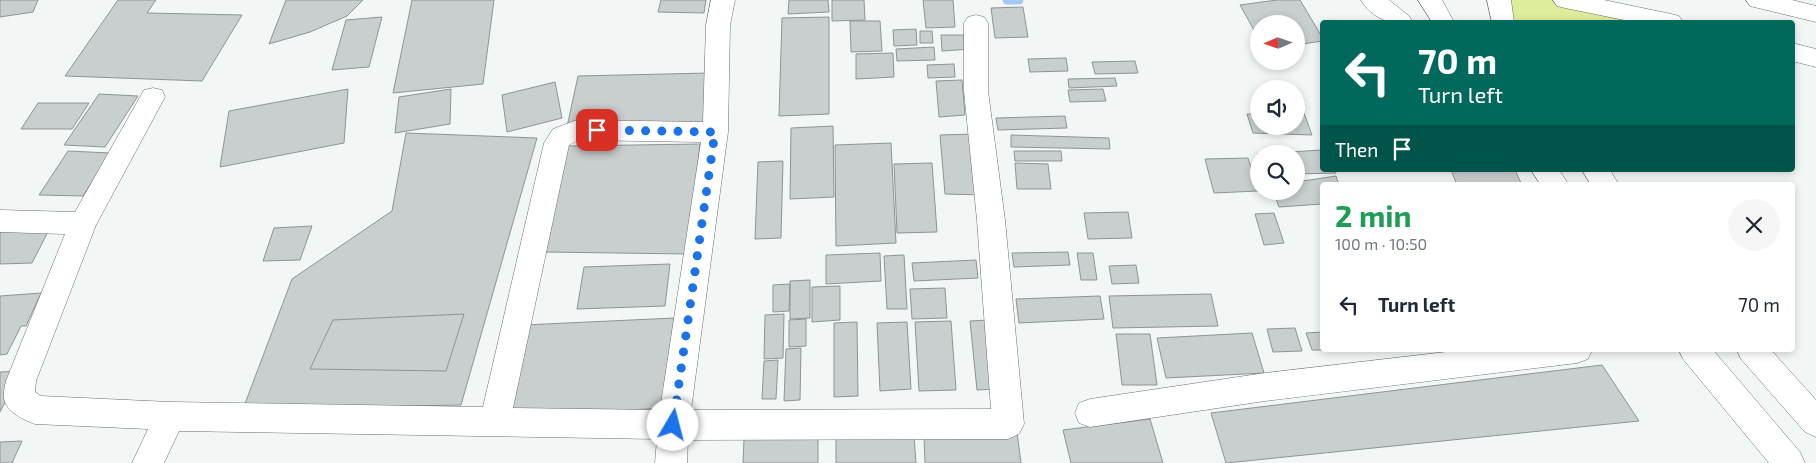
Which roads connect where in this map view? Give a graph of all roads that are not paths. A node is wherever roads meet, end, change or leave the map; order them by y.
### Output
1 (723, 0) edge
2 (1373, 0) edge
3 (1430, 0) edge
4 (1499, 0) edge
5 (1565, 0) edge
6 (1762, 0) edge
7 (1816, 14) edge
8 (1398, 20) edge
9 (1442, 20) edge
10 (1503, 20) edge
11 (1661, 20) edge
12 (976, 23) dead end
13 (1795, 53) edge
14 (1816, 58) edge
15 (153, 97) dead end
16 (715, 132) junction
17 (1546, 172) edge
18 (1596, 172) edge
19 (1554, 182) edge
20 (1604, 182) edge
21 (0, 221) edge
22 (83, 223) junction
23 (1560, 352) edge
24 (1696, 352) edge
25 (1754, 352) edge
26 (1090, 413) dead end
27 (170, 416) junction
28 (495, 421) junction
29 (1816, 422) edge
30 (673, 425) junction
31 (148, 463) edge
32 (671, 463) edge
33 (1789, 463) edge

1 - 16 street
2 - 8 street
3 - 9 street
4 - 10 street
5 - 11 street
6 - 7 street
12 - 30 street
13 - 14 street
15 - 22 street
16 - 28 street
16 - 30 street
17 - 19 street
18 - 20 street
21 - 22 street
22 - 27 street
23 - 26 street
24 - 33 street
25 - 29 street
27 - 28 street
27 - 31 street
28 - 30 street
30 - 32 street

